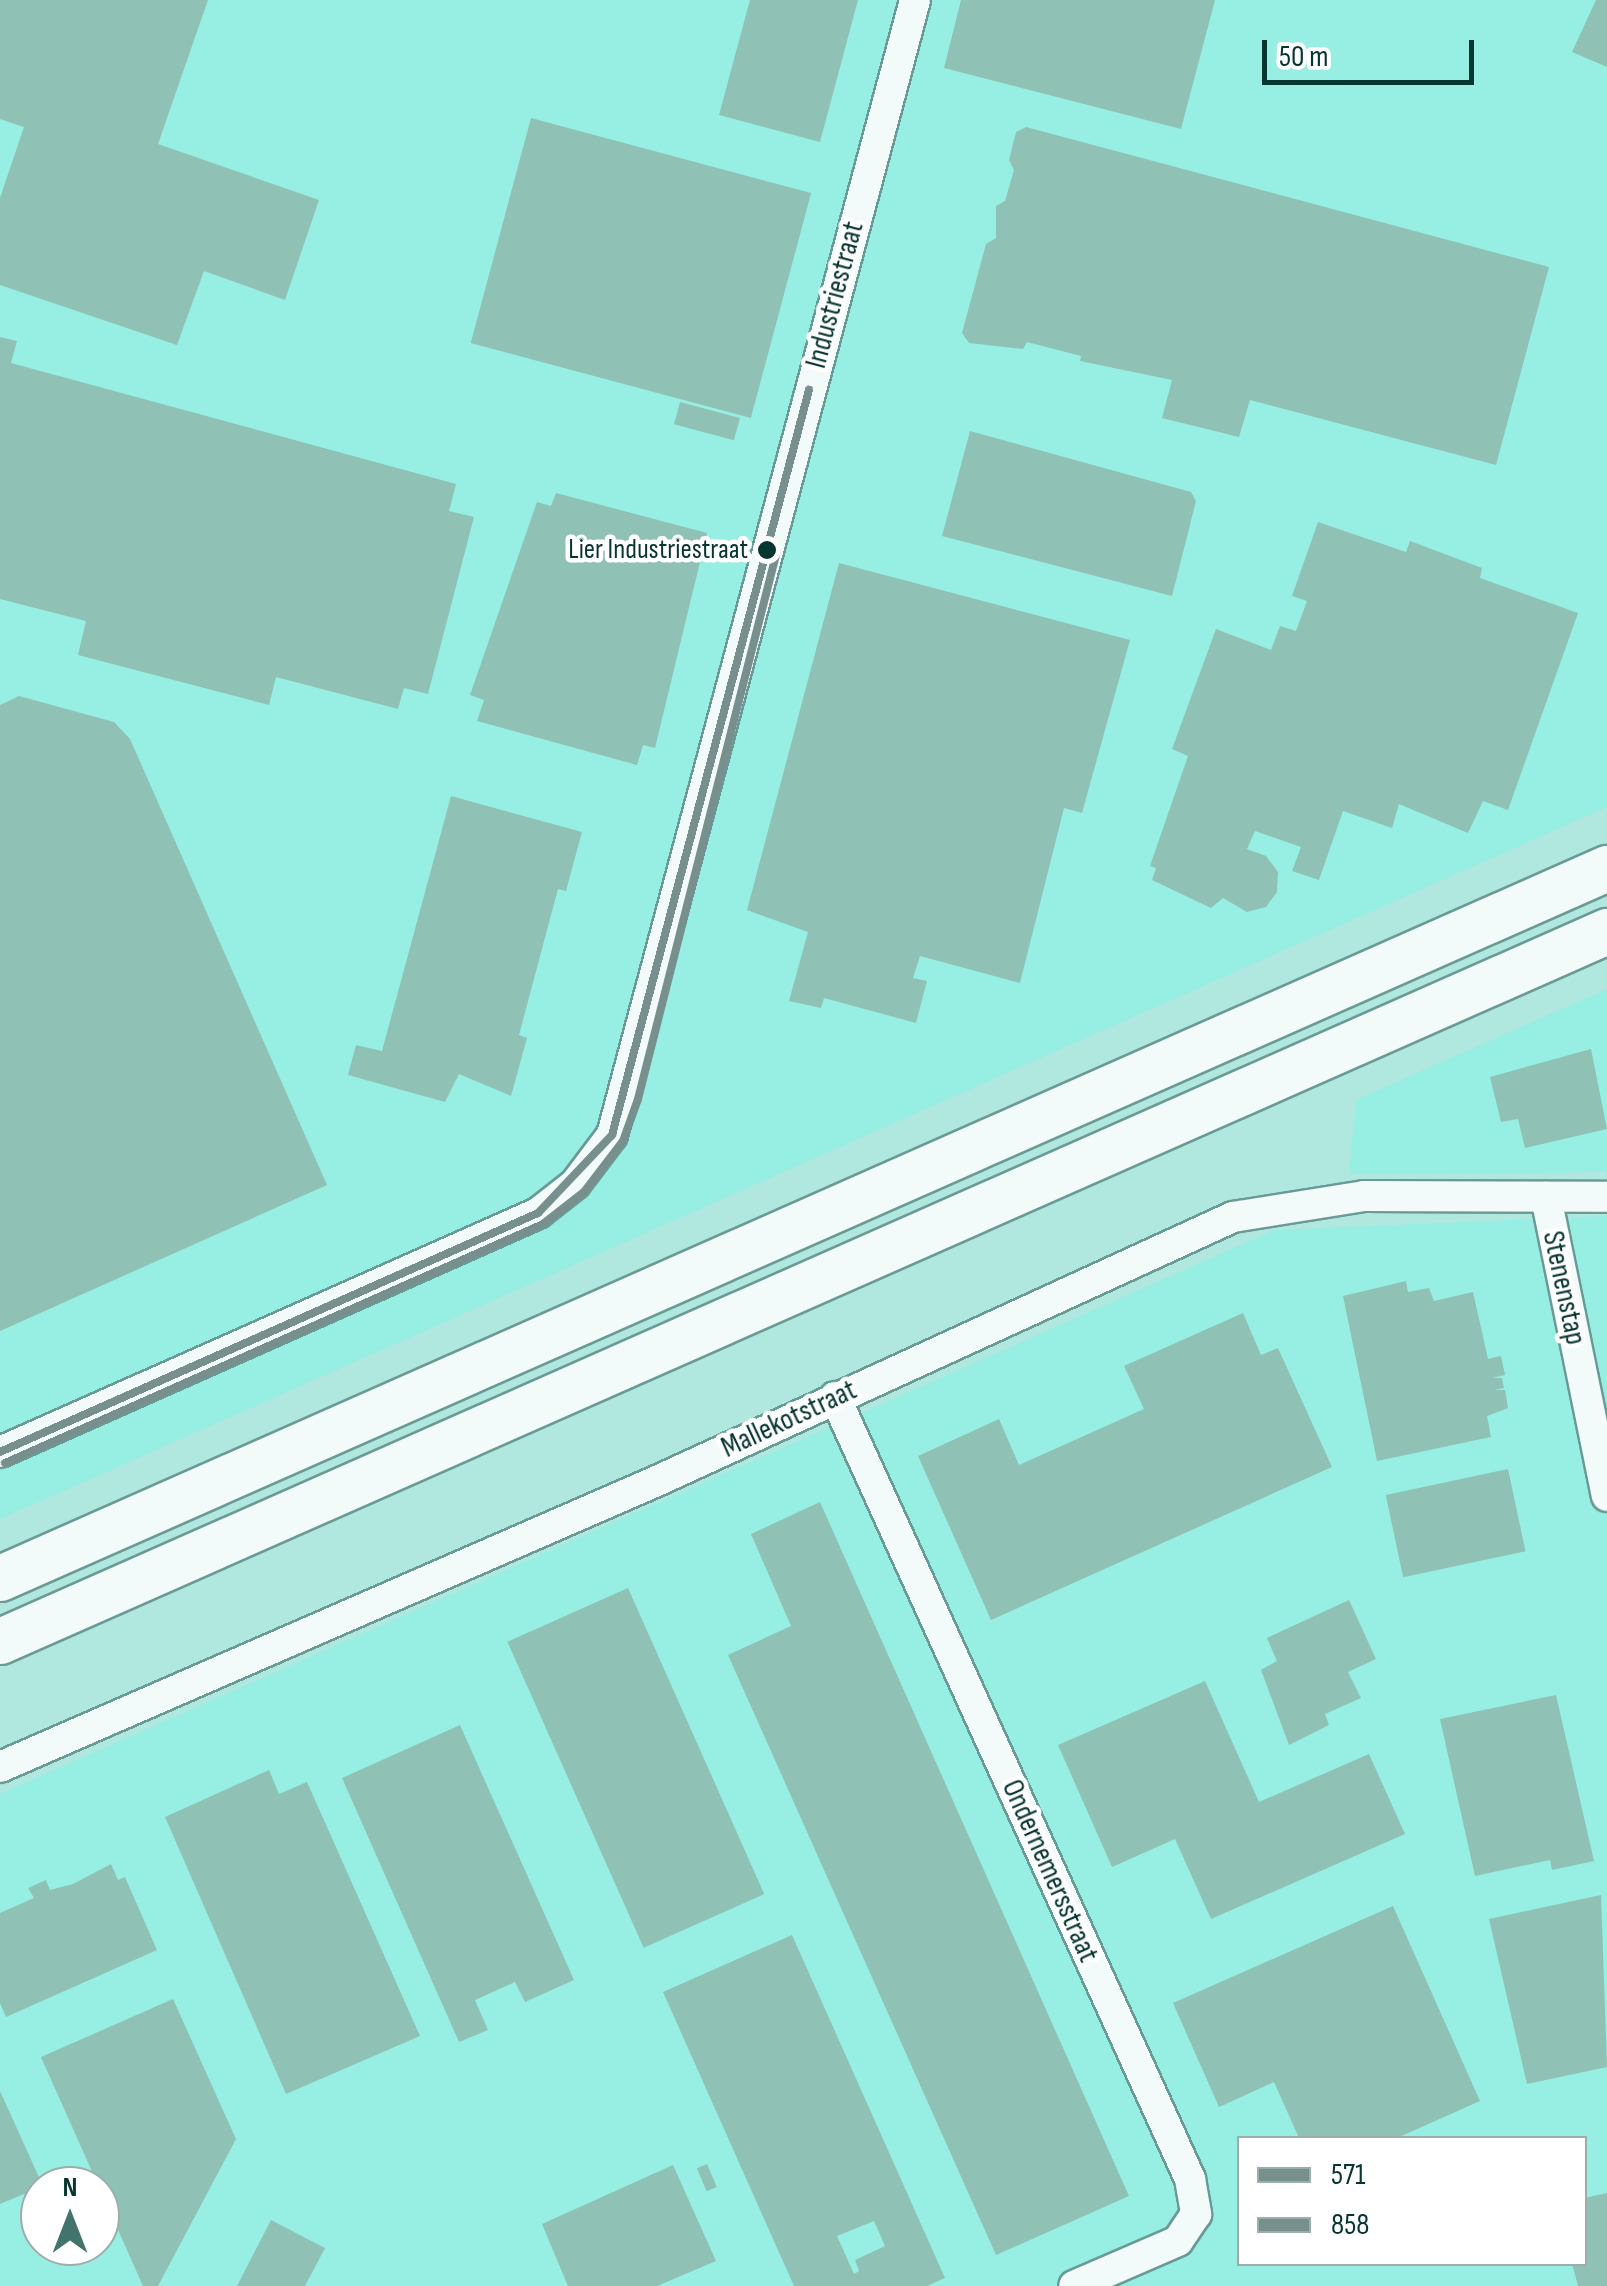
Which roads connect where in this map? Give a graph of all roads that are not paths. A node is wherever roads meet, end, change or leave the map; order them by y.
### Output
1 (915, 0) edge
2 (1607, 868) edge
3 (1607, 931) edge
4 (1546, 1197) junction
5 (1607, 1197) edge
6 (836, 1396) junction
7 (0, 1452) edge
8 (1607, 1496) edge
9 (0, 1578) edge
10 (0, 1641) edge
11 (0, 1767) edge
12 (1074, 2286) edge

1 - 7 street, Industriestraat
2 - 9 highway
3 - 10 highway
4 - 5 street, Mallekotstraat
4 - 6 street, Mallekotstraat
4 - 8 street, Stenenstap
6 - 11 street, Mallekotstraat
6 - 12 street, Ondernemersstraat

